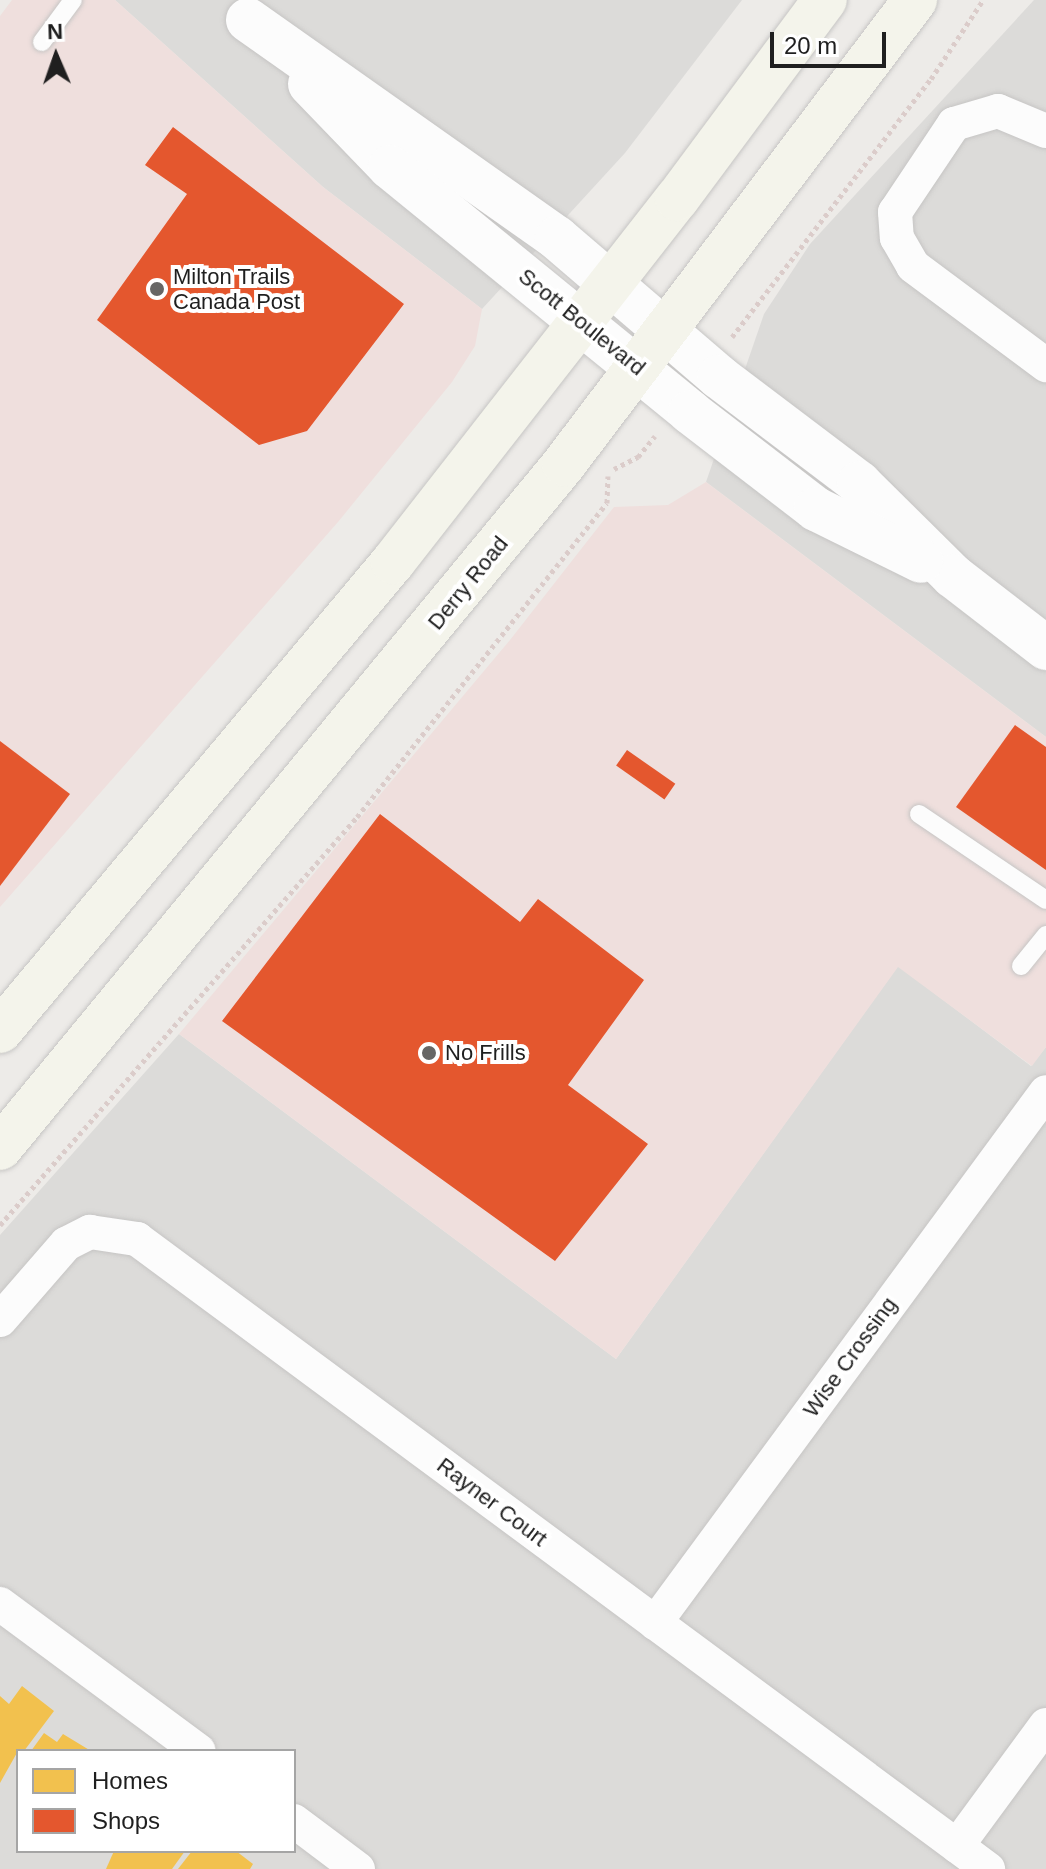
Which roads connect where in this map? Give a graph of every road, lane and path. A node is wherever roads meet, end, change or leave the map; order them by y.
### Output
1 (73, 0) edge
2 (825, 0) edge
3 (915, 0) edge
4 (983, 0) edge
5 (237, 10) edge
6 (42, 42) dead end
7 (1046, 131) edge
8 (611, 284) junction
9 (751, 313) dead end
10 (581, 322) junction
11 (666, 332) junction
12 (1046, 365) edge
13 (638, 368) junction
14 (638, 457) dead end
15 (953, 576) junction
16 (1046, 648) edge
17 (919, 814) dead end
18 (1046, 900) edge
19 (1046, 935) edge
20 (1021, 966) dead end
21 (3, 1021) edge
22 (1046, 1092) edge
23 (0, 1148) edge
24 (0, 1225) edge
25 (0, 1320) edge
26 (0, 1604) edge
27 (655, 1623) junction
28 (1046, 1725) edge
29 (196, 1749) edge
30 (296, 1822) edge
31 (957, 1846) junction
32 (358, 1869) edge
33 (988, 1869) edge

1 - 6 lane
2 - 8 main road
3 - 11 main road, Derry Road
4 - 9 path
5 - 8 street, Scott Boulevard
5 - 10 street, Scott Boulevard
7 - 12 street
8 - 10 main road
8 - 11 street, Scott Boulevard
10 - 13 street, Scott Boulevard
10 - 21 main road
11 - 13 main road, Derry Road
11 - 15 street, Scott Boulevard
13 - 15 street, Scott Boulevard
13 - 23 main road, Derry Road
14 - 24 path
15 - 16 street, Scott Boulevard
17 - 18 lane
19 - 20 lane
22 - 27 street, Wise Crossing
25 - 27 street, Rayner Court
26 - 29 street
27 - 31 street, Rayner Court
28 - 31 street
30 - 32 street
31 - 33 street, Rayner Court

